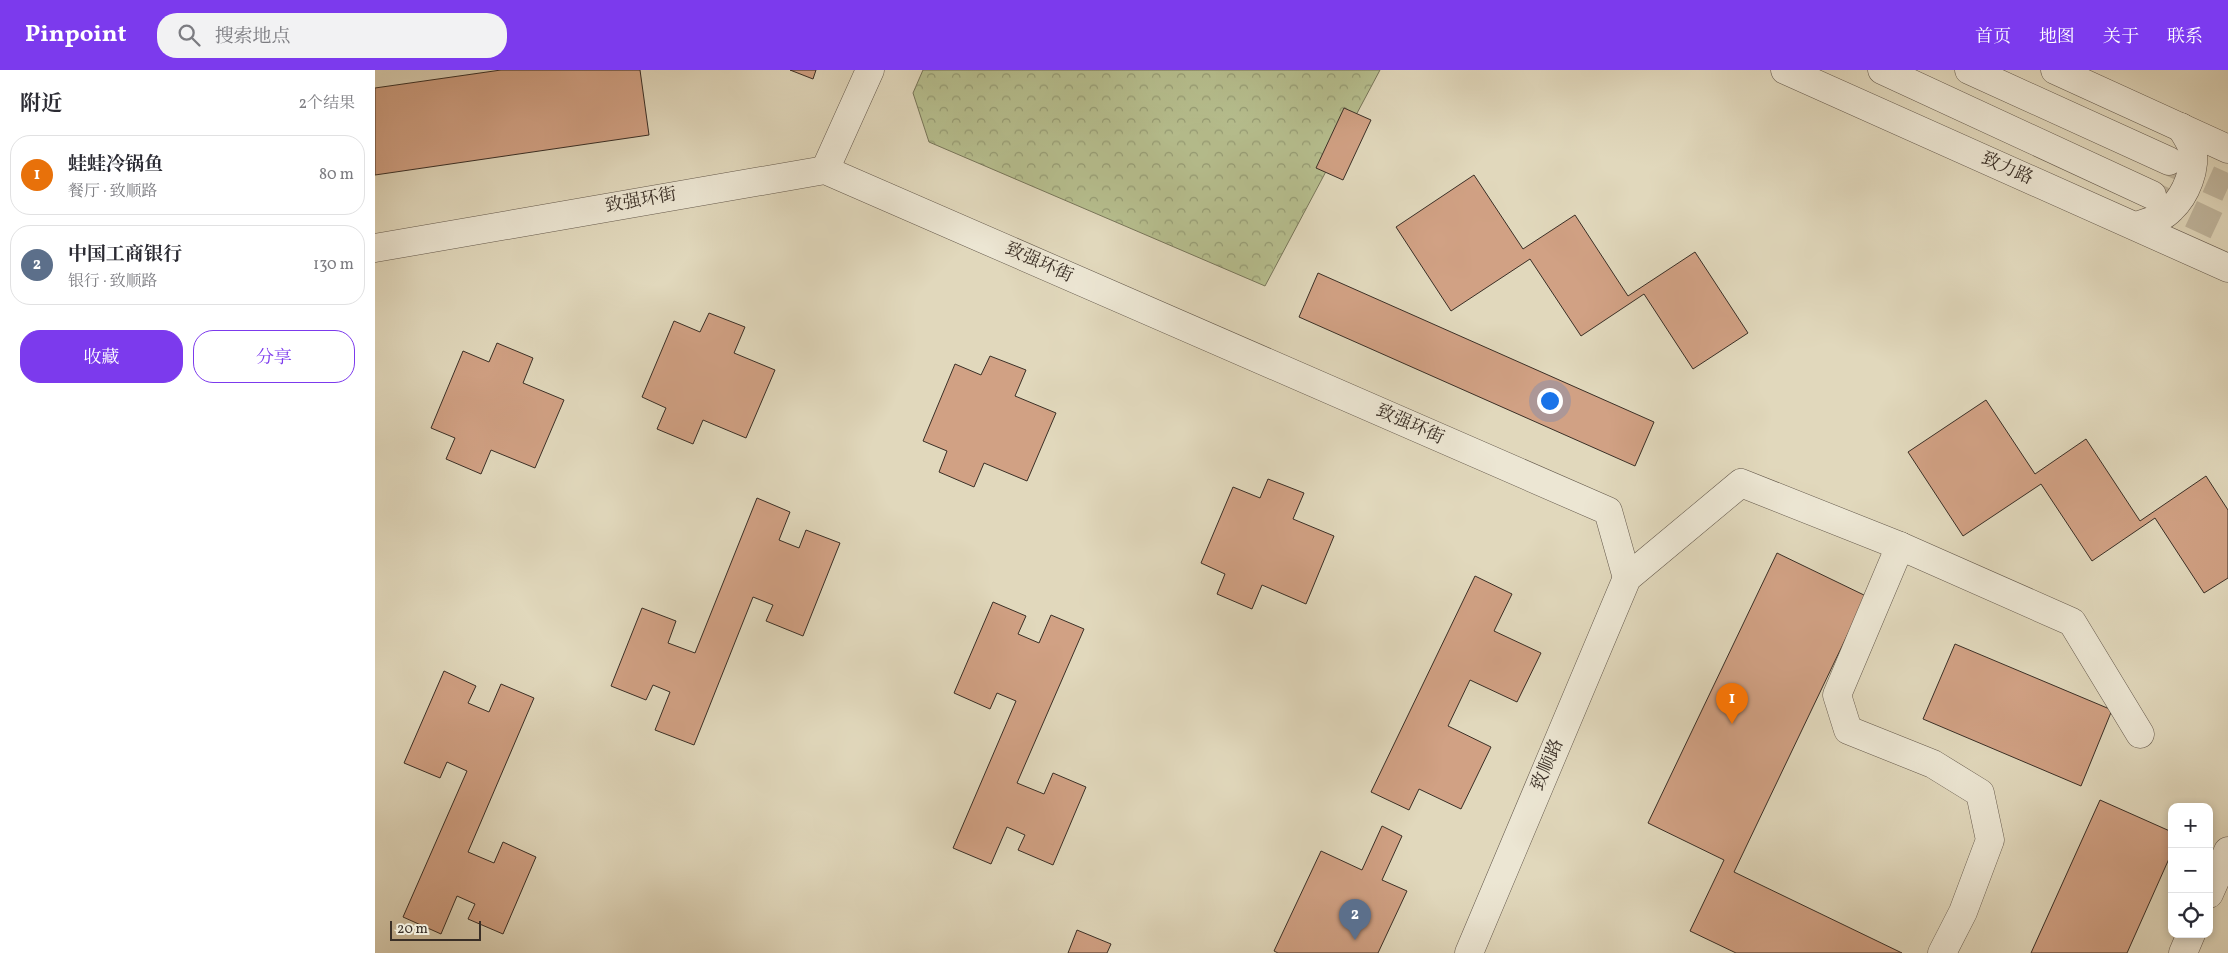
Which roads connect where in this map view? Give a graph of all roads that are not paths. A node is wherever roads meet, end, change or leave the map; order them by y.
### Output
1 (870, 70) edge
2 (1785, 70) edge
3 (1882, 70) edge
4 (1969, 70) edge
5 (2055, 70) edge
6 (2181, 127) junction
7 (2228, 148) edge
8 (2169, 161) tunnel mouth
9 (825, 170) junction
10 (2152, 195) tunnel mouth
11 (2136, 226) junction
12 (375, 248) edge
13 (2228, 268) edge
14 (1900, 546) junction
15 (1627, 578) junction
16 (2140, 734) dead end
17 (2228, 851) edge
18 (2209, 893) edge
19 (2189, 938) edge
20 (1469, 953) edge
21 (1942, 953) edge
22 (2183, 953) edge

1 - 9 street
2 - 11 street, 致力路
3 - 10 street, 致力路
4 - 8 street
5 - 6 street
6 - 7 street
6 - 11 street
9 - 12 street, 致强环街
9 - 15 street, 致强环街
11 - 13 street, 致力路
14 - 15 street
14 - 16 street
14 - 21 street
15 - 20 street, 致顺路
17 - 18 street
19 - 22 street

